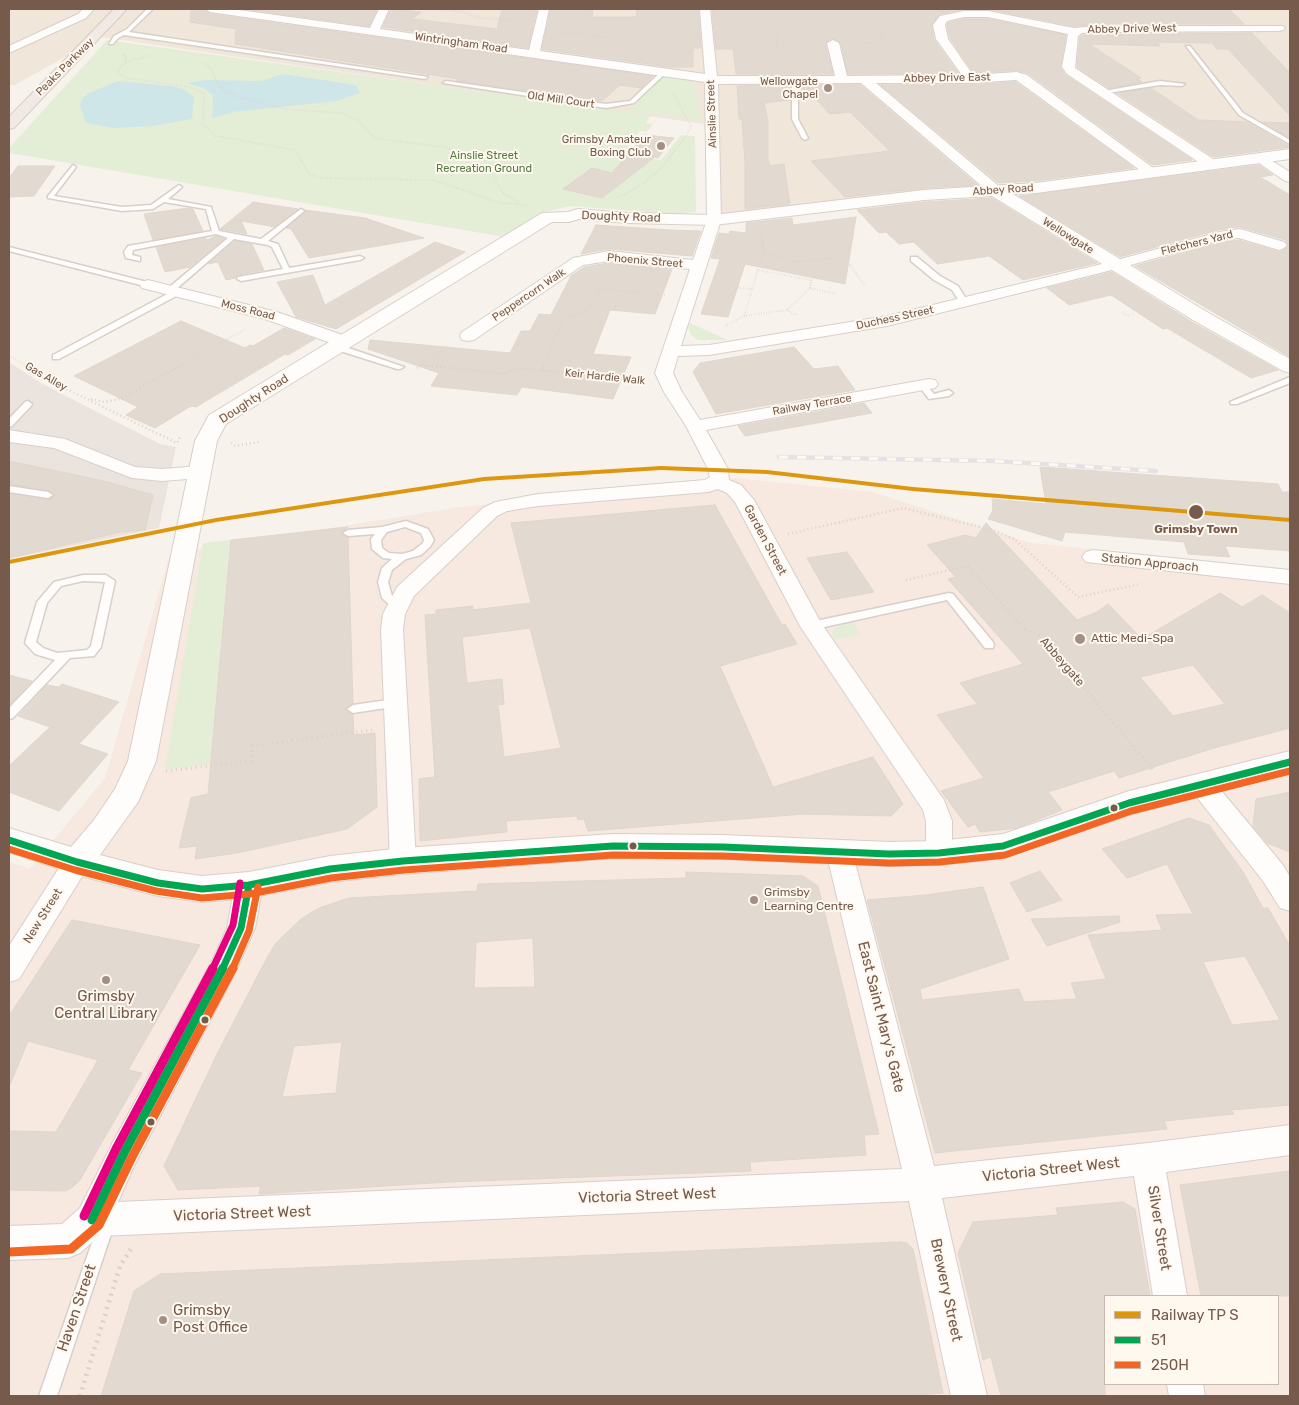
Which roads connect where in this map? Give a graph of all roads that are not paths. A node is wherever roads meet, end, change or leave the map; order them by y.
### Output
1 (89, 9) edge
2 (121, 9) edge
3 (150, 9) edge
4 (210, 9) edge
5 (384, 9) edge
6 (544, 9) edge
7 (705, 9) edge
8 (1020, 10) dead end
9 (1267, 15) dead end
10 (1005, 16) junction
11 (1279, 28) junction
12 (374, 31) junction
13 (123, 32) junction
14 (1075, 32) junction
15 (1290, 38) edge
16 (111, 43) road end
17 (833, 43) road end
18 (1188, 47) dead end
19 (9, 50) edge
20 (534, 53) junction
21 (662, 73) junction
22 (425, 77) dead end
23 (970, 78) junction
24 (842, 79) junction
25 (864, 79) junction
26 (711, 80) junction
27 (796, 80) junction
28 (446, 83) dead end
29 (1182, 84) dead end
30 (1101, 92) junction
31 (9, 125) edge
32 (805, 138) dead end
33 (1290, 142) edge
34 (1290, 154) edge
35 (1261, 158) junction
36 (1212, 164) junction
37 (73, 167) dead end
38 (1153, 173) junction
39 (1290, 178) edge
40 (179, 187) dead end
41 (996, 191) junction
42 (163, 200) junction
43 (301, 211) dead end
44 (714, 220) junction
45 (216, 232) junction
46 (233, 237) junction
47 (263, 242) junction
48 (1279, 245) dead end
49 (9, 250) edge
50 (360, 258) dead end
51 (592, 258) joint
52 (137, 259) dead end
53 (914, 259) dead end
54 (699, 265) junction
55 (1115, 265) junction
56 (287, 271) junction
57 (241, 279) dead end
58 (148, 285) joint
59 (174, 291) junction
60 (964, 302) junction
61 (468, 336) road end
62 (341, 344) junction
63 (671, 352) junction
64 (56, 357) dead end
65 (400, 367) road end
66 (1290, 367) edge
67 (1290, 380) edge
68 (925, 384) joint
69 (950, 394) dead end
70 (1234, 402) dead end
71 (28, 404) dead end
72 (9, 424) edge
73 (695, 426) junction
74 (9, 436) edge
75 (200, 472) junction
76 (718, 482) junction
77 (9, 489) edge
78 (48, 495) dead end
79 (384, 530) junction
80 (348, 532) dead end
81 (402, 557) junction
82 (1093, 557) dead end
83 (1290, 578) edge
84 (397, 606) junction
85 (811, 626) junction
86 (989, 645) dead end
87 (67, 655) junction
88 (395, 703) junction
89 (353, 709) dead end
90 (9, 715) edge
91 (1290, 762) edge
92 (1185, 788) junction
93 (9, 840) edge
94 (839, 851) junction
95 (939, 853) junction
96 (403, 861) junction
97 (77, 862) junction
98 (1282, 871) edge
99 (249, 885) junction
100 (1290, 900) edge
101 (9, 970) edge
102 (1290, 1140) edge
103 (1148, 1159) junction
104 (922, 1184) junction
105 (100, 1220) junction
106 (9, 1243) edge
107 (1170, 1295) edge
108 (48, 1396) edge
109 (969, 1396) edge

1 - 19 street
2 - 31 highway, Peaks Parkway
3 - 13 lane
4 - 12 street, Wintringham Road
5 - 12 street
6 - 20 street
7 - 26 street, Ainslie Street
8 - 10 street
9 - 11 street
10 - 14 street
10 - 23 street
11 - 14 street, Abbey Drive West
11 - 15 street
12 - 20 street, Wintringham Road
13 - 16 lane
13 - 22 lane
14 - 30 street, Abbey Drive West
17 - 24 street
18 - 33 lane
20 - 21 street, Wintringham Road
21 - 26 street, Wintringham Road
21 - 28 lane, Old Mill Court
23 - 25 street, Abbey Drive East
23 - 38 street, Abbey Drive East
24 - 25 street, Abbey Drive East
24 - 27 street, Abbey Drive East
25 - 41 street, Wellowgate
26 - 27 street, Abbey Drive East
26 - 44 street, Ainslie Street
27 - 32 lane
29 - 30 lane
30 - 36 street, Abbey Drive West
34 - 35 street, Abbey Road
35 - 36 street, Abbey Road
35 - 39 street
36 - 38 street, Abbey Road
37 - 42 lane
38 - 41 street, Abbey Road
40 - 42 lane
41 - 44 street, Abbey Road
41 - 55 street, Wellowgate
42 - 45 lane
43 - 47 lane
44 - 54 street
44 - 62 street, Doughty Road
45 - 46 lane
45 - 52 lane
46 - 47 lane
46 - 59 lane
47 - 56 lane
48 - 55 street, Fletchers Yard
49 - 58 lane
50 - 56 lane
51 - 54 street, Phoenix Street
51 - 61 street, Peppercorn Walk
53 - 60 lane
54 - 63 street
55 - 60 street, Duchess Street
55 - 66 street, Wellowgate
56 - 57 lane
58 - 59 street, Moss Road
59 - 62 street, Moss Road
59 - 64 lane
60 - 63 street, Duchess Street
62 - 65 lane
62 - 75 street, Doughty Road
63 - 73 street
67 - 70 lane
68 - 69 lane
68 - 73 street, Railway Terrace
71 - 72 lane
73 - 76 street
74 - 75 street
75 - 97 street, Doughty Road
76 - 84 street
76 - 85 street, Garden Street
77 - 78 lane
79 - 80 lane
79 - 81 lane
79 - 81 lane
81 - 84 lane
82 - 83 street, Station Approach
84 - 88 street
85 - 86 lane
85 - 95 street, Garden Street
87 - 87 lane
87 - 90 lane
88 - 89 lane
88 - 96 street
91 - 92 street
92 - 95 street
92 - 98 street
93 - 97 street
94 - 95 street
94 - 96 street
94 - 104 street, East Saint Mary's Gate
96 - 99 street
97 - 99 street
97 - 101 street, New Street
98 - 100 street
99 - 105 street
102 - 103 street, Victoria Street West
103 - 104 street, Victoria Street West
103 - 107 street, Silver Street
104 - 105 street, Victoria Street West
104 - 109 street, Brewery Street
105 - 106 street
105 - 108 lane, Haven Street

